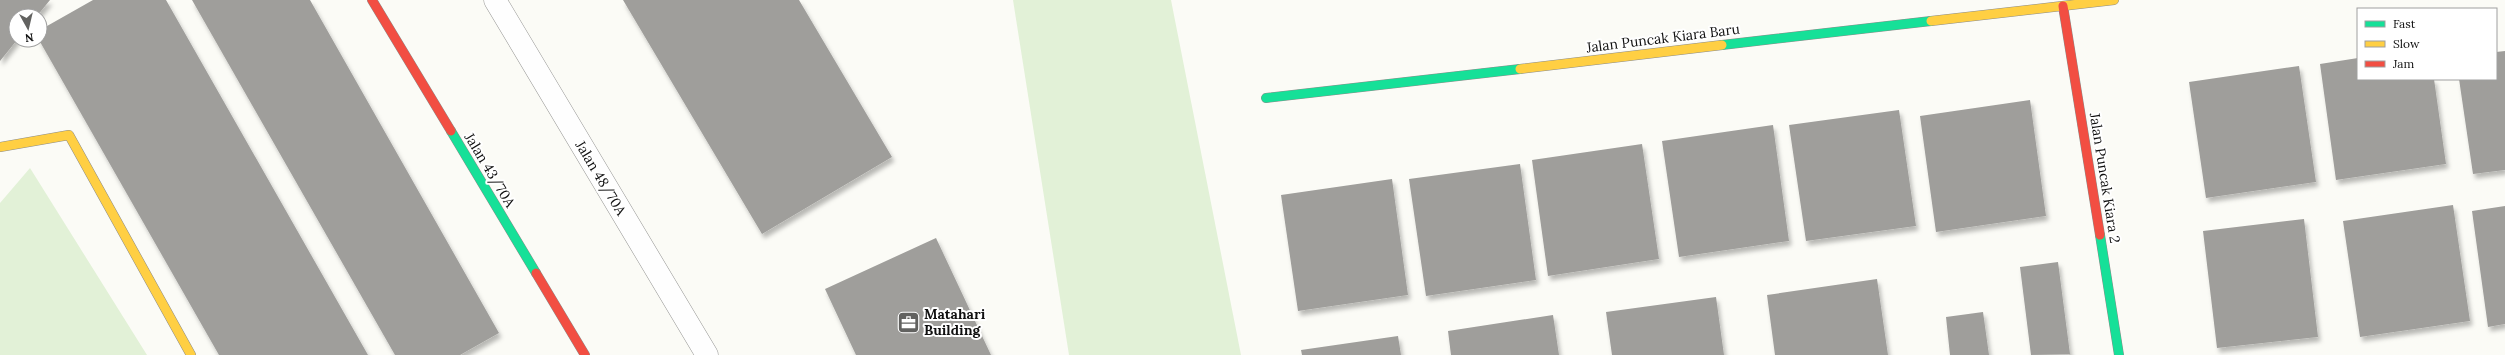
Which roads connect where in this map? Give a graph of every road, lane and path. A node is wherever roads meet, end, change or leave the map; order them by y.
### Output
1 (372, 0) edge
2 (495, 0) edge
3 (2114, 0) edge
4 (2063, 6) junction
5 (1266, 98) dead end
6 (0, 147) edge
7 (191, 355) edge
8 (585, 355) edge
9 (707, 355) edge
10 (2119, 355) edge

1 - 8 street, Jalan 43/70A
2 - 9 street, Jalan 48/70A
3 - 4 street, Jalan Puncak Kiara Baru
4 - 5 street, Jalan Puncak Kiara Baru
4 - 10 street, Jalan Puncak Kiara 2
6 - 7 street

